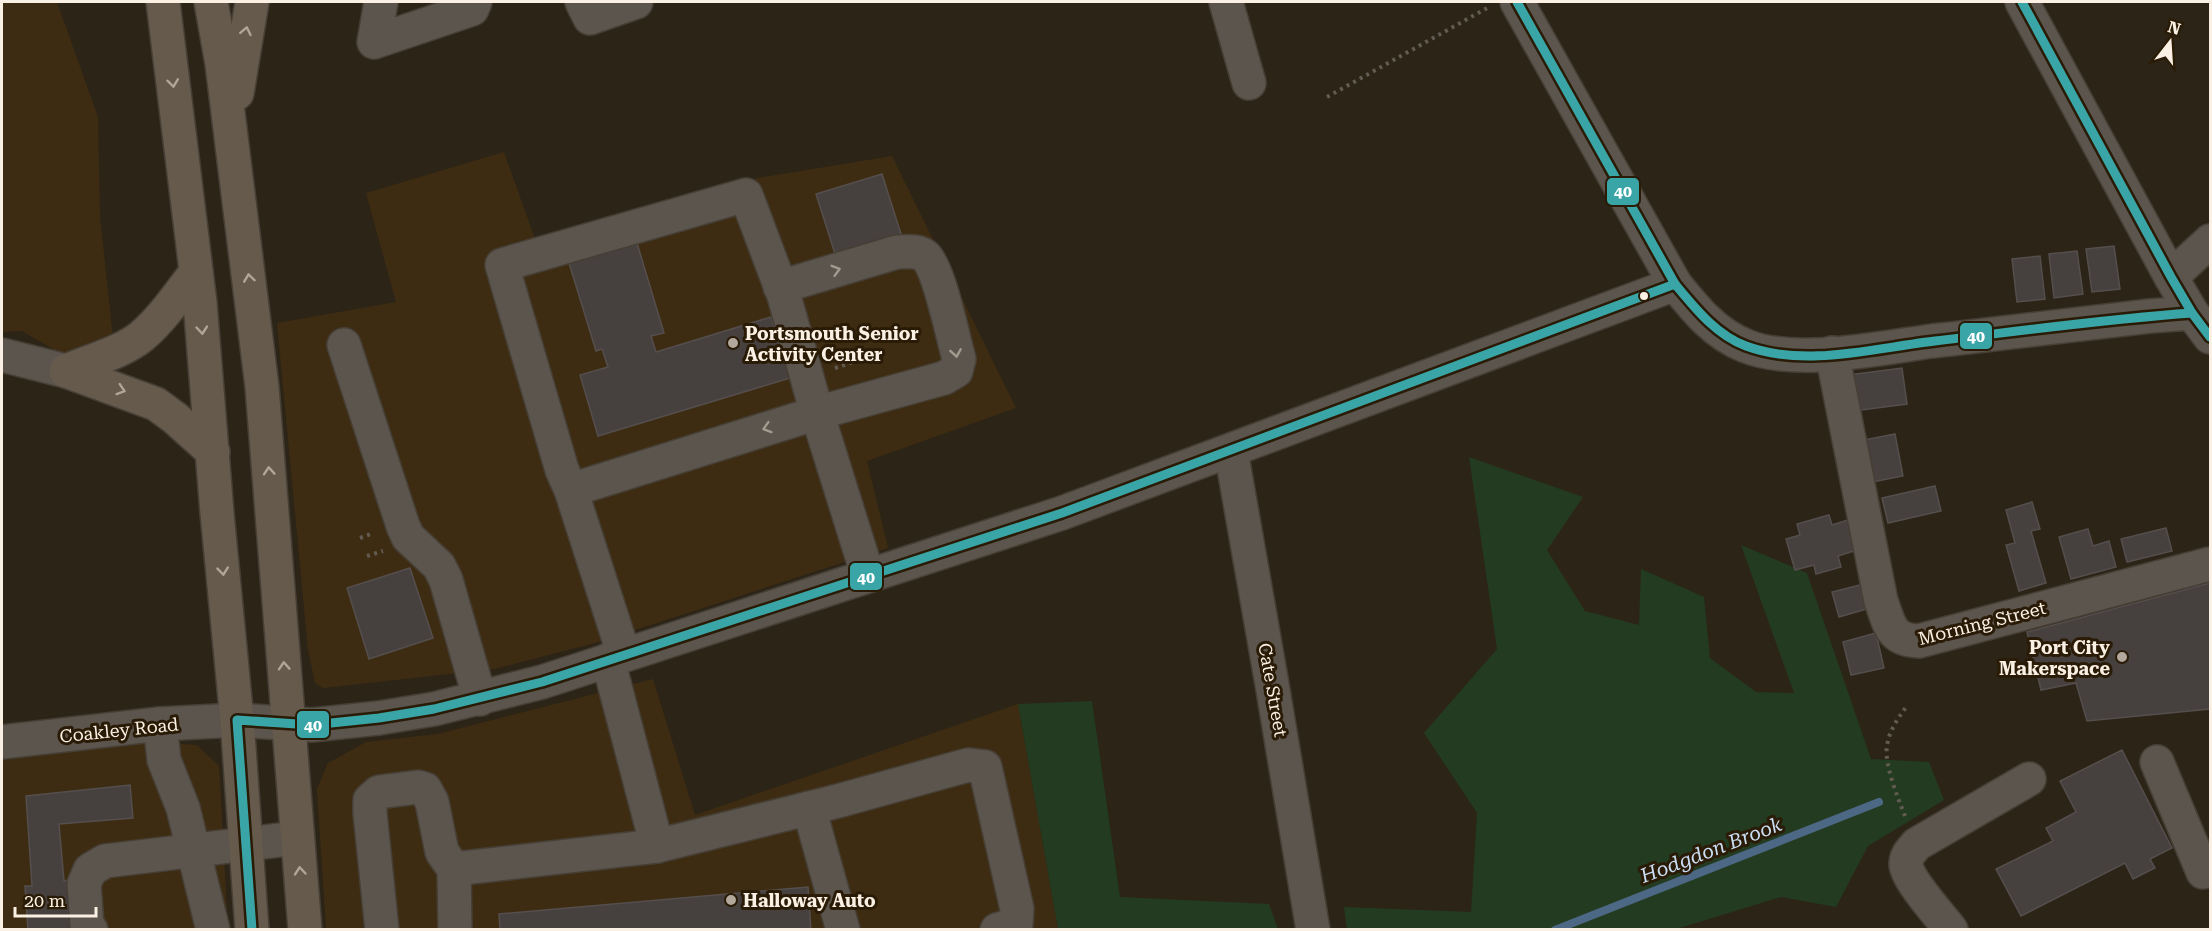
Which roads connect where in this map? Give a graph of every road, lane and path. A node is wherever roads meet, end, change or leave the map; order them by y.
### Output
1 (163, 2) edge
2 (211, 2) edge
3 (252, 2) edge
4 (381, 2) edge
5 (475, 2) edge
6 (582, 2) edge
7 (636, 2) edge
8 (1226, 2) edge
9 (2022, 2) edge
10 (1504, 4) edge
11 (1249, 83) dead end
12 (1327, 97) dead end
13 (232, 151) junction
14 (2211, 240) edge
15 (196, 272) junction
16 (2170, 277) junction
17 (1675, 284) junction
18 (780, 286) junction
19 (2202, 325) edge
20 (344, 345) dead end
21 (1832, 353) junction
22 (2, 355) edge
23 (875, 355) dead end
24 (834, 368) dead end
25 (66, 370) junction
26 (817, 413) junction
27 (1231, 451) junction
28 (213, 452) junction
29 (571, 490) junction
30 (2211, 564) edge
31 (868, 576) junction
32 (616, 658) junction
33 (480, 699) junction
34 (1905, 707) dead end
35 (237, 720) junction
36 (160, 724) junction
37 (289, 724) junction
38 (2, 742) edge
39 (2157, 762) dead end
40 (2029, 779) dead end
41 (809, 808) junction
42 (297, 838) junction
43 (246, 844) junction
44 (1917, 844) junction
45 (657, 846) junction
46 (193, 849) junction
47 (454, 869) junction
48 (2203, 872) dead end
49 (91, 930) edge
50 (213, 930) edge
51 (252, 930) edge
52 (305, 930) edge
53 (382, 930) edge
54 (455, 930) edge
55 (843, 930) edge
56 (997, 930) edge
57 (1313, 930) edge
58 (1951, 930) edge

1 -> 15 main road
2 - 13 main road
13 -> 3 main road
4 - 5 street
6 - 7 street
8 - 11 street
9 - 16 street
10 - 12 path
10 - 17 street
37 -> 13 main road
14 - 16 street
15 - 25 main road
15 -> 28 main road
16 - 19 street
17 - 21 street
17 - 27 street, Coakley Road
18 - 26 street
18 -> 26 street
18 - 29 street
19 - 21 street
20 - 33 street
21 - 30 street, Morning Street
22 - 25 street
23 - 24 path
25 -> 28 main road
26 -> 29 street
26 - 31 street
27 - 31 street, Coakley Road
27 - 57 street, Cate Street
28 -> 35 main road
29 - 32 street
31 - 32 street, Coakley Road
32 - 33 street, Coakley Road
32 - 45 street
33 - 37 street, Coakley Road
34 - 44 path
35 - 36 street, Coakley Road
35 - 37 street, Coakley Road
35 - 43 main road
36 - 38 street, Coakley Road
36 - 46 street
37 - 42 main road
39 - 48 street
40 - 44 street
41 - 45 street
41 - 55 street
41 - 56 street
42 - 43 street
52 -> 42 main road
43 - 46 street
43 - 51 main road
44 - 58 street
45 - 47 street
46 - 49 street
46 - 50 street
47 - 53 street
47 - 54 street

